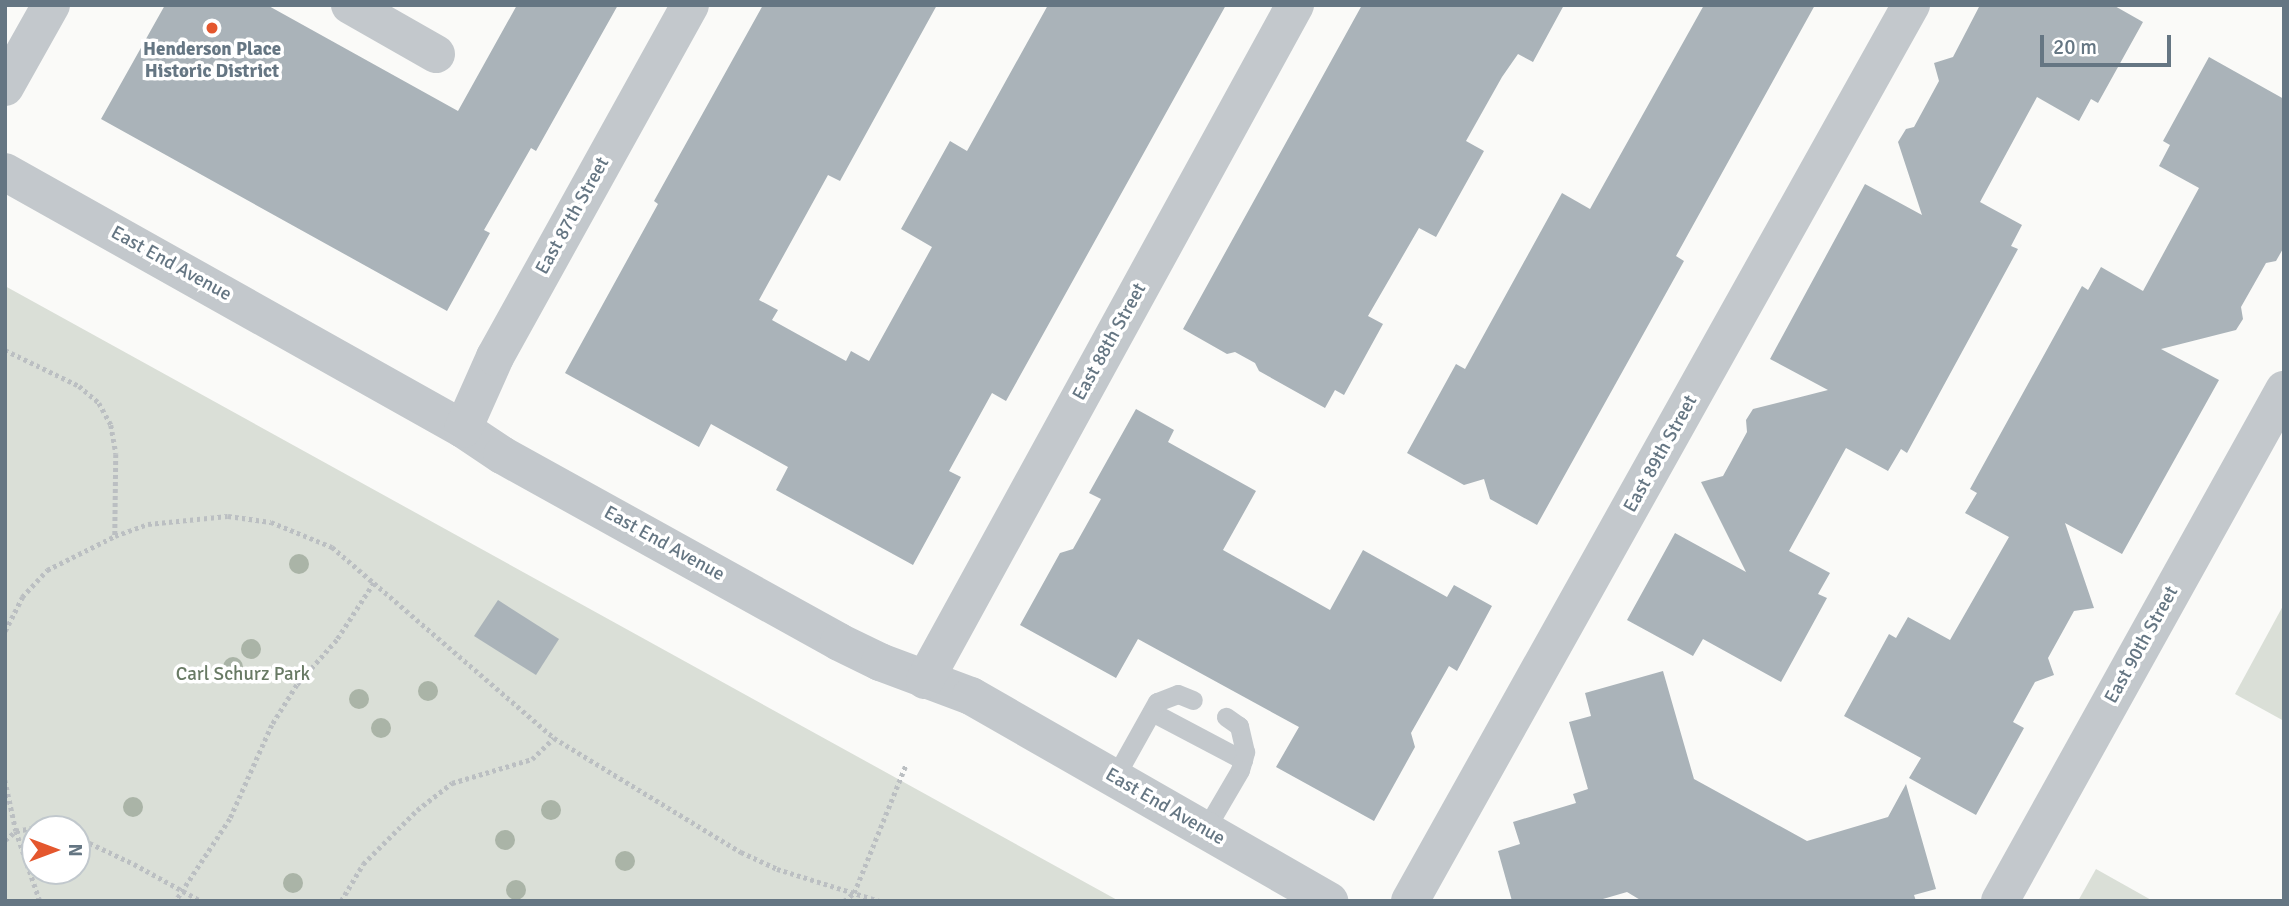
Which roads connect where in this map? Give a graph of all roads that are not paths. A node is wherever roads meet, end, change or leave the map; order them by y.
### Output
1 (51, 5) edge
2 (350, 5) edge
3 (690, 5) edge
4 (1295, 5) edge
5 (1911, 5) edge
6 (436, 54) dead end
7 (5, 88) edge
8 (5, 172) edge
9 (2284, 390) edge
10 (463, 429) junction
11 (925, 680) junction
12 (1193, 700) dead end
13 (1152, 712) junction
14 (1226, 717) dead end
15 (1243, 760) junction
16 (1115, 777) junction
17 (1205, 831) junction
18 (1329, 901) edge
19 (1410, 901) edge
20 (2000, 901) edge

1 - 7 street
2 - 6 street
3 - 10 street, East 87th Street
4 - 11 street, East 88th Street
5 - 19 street, East 89th Street
8 - 10 street, East End Avenue
9 - 20 street, East 90th Street
10 - 11 street, East End Avenue
11 - 16 street, East End Avenue
12 - 13 lane
13 - 15 lane
13 - 16 lane
14 - 15 lane
15 - 17 lane
16 - 17 street, East End Avenue
17 - 18 street, East End Avenue

